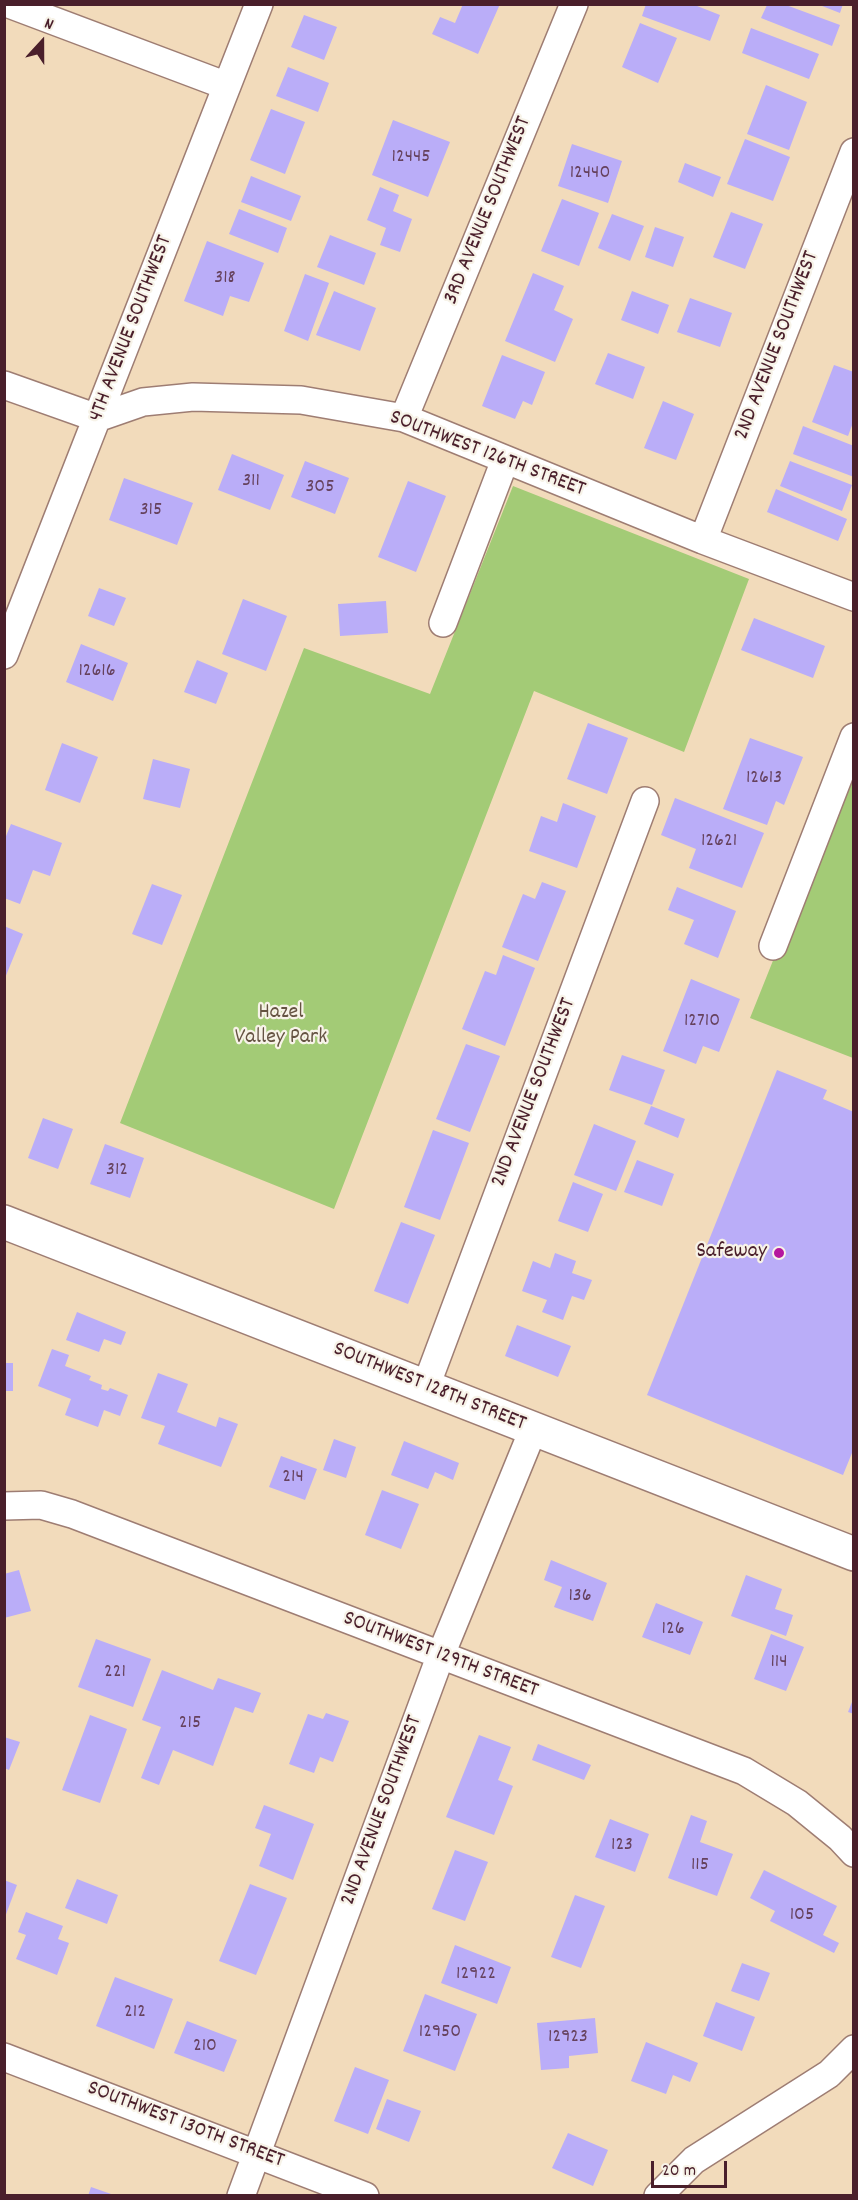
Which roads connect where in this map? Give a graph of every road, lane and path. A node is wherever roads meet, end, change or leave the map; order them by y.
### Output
1 (9, 4) edge
2 (259, 4) edge
3 (574, 4) edge
4 (228, 86) junction
5 (854, 152) edge
6 (4, 384) edge
7 (97, 418) junction
8 (404, 418) junction
9 (505, 460) junction
10 (703, 540) junction
11 (854, 597) edge
12 (442, 623) dead end
13 (4, 655) edge
14 (854, 737) edge
15 (645, 801) dead end
16 (773, 946) dead end
17 (4, 1222) edge
18 (426, 1386) junction
19 (533, 1430) junction
20 (4, 1506) edge
21 (854, 1554) edge
22 (440, 1657) junction
23 (854, 1853) edge
24 (854, 2049) edge
25 (4, 2057) edge
26 (256, 2154) junction
27 (241, 2196) edge
28 (365, 2196) edge
29 (658, 2196) edge

1 - 4 street
2 - 4 street, 4TH AVENUE SOUTHWEST
3 - 8 street, 3RD AVENUE SOUTHWEST
4 - 7 street, 4TH AVENUE SOUTHWEST
5 - 10 street, 2ND AVENUE SOUTHWEST
6 - 7 street
7 - 8 street, SOUTHWEST 126TH STREET
7 - 13 street, 4TH AVENUE SOUTHWEST
8 - 9 street, SOUTHWEST 126TH STREET
9 - 10 street, SOUTHWEST 126TH STREET
9 - 12 street
10 - 11 street, SOUTHWEST 126TH STREET
14 - 16 street
15 - 18 street, 2ND AVENUE SOUTHWEST
17 - 18 main road, SOUTHWEST 128TH STREET
18 - 19 main road, SOUTHWEST 128TH STREET
19 - 21 main road, SOUTHWEST 128TH STREET
19 - 22 street, 2ND AVENUE SOUTHWEST
20 - 22 street, SOUTHWEST 129TH STREET
22 - 23 street, SOUTHWEST 129TH STREET
22 - 26 street, 2ND AVENUE SOUTHWEST
24 - 29 street
25 - 26 street, SOUTHWEST 130TH STREET
26 - 27 street, 2ND AVENUE SOUTHWEST
26 - 28 street, SOUTHWEST 130TH STREET

